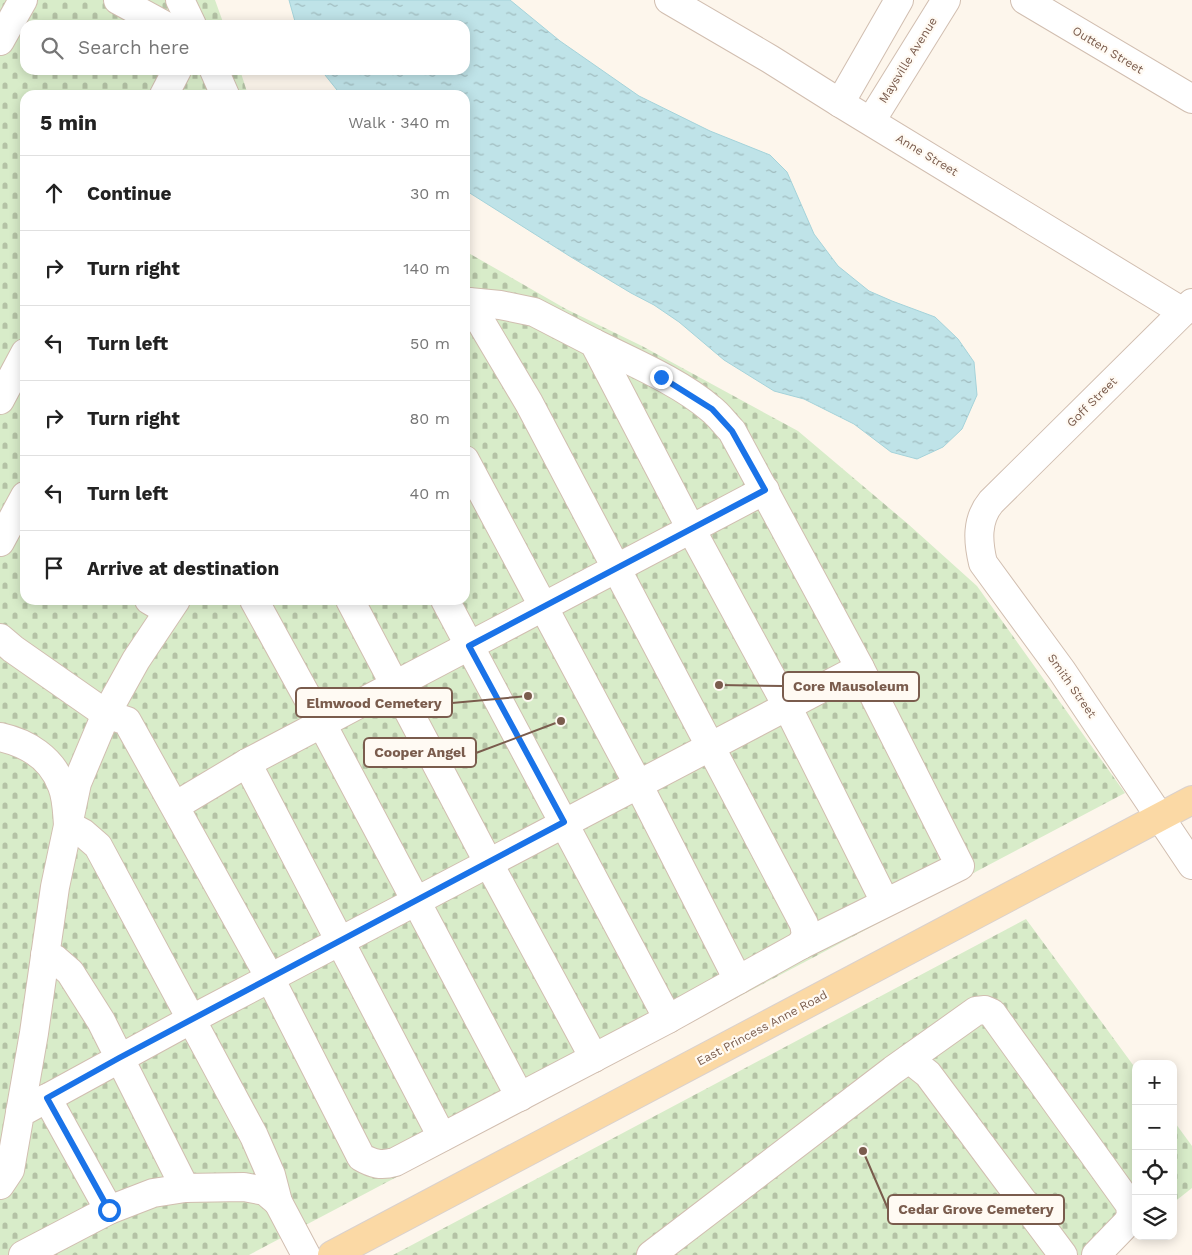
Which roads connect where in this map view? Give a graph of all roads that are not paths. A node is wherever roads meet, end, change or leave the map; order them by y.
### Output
1 (22, 0) edge
2 (118, 0) edge
3 (180, 0) edge
4 (669, 0) edge
5 (899, 0) edge
6 (946, 0) edge
7 (1025, 0) edge
8 (155, 20) edge
9 (190, 20) edge
10 (0, 41) edge
11 (174, 75) edge
12 (216, 75) edge
13 (167, 90) edge
14 (223, 90) edge
15 (1192, 99) edge
16 (840, 103) junction
17 (871, 121) junction
18 (470, 303) edge
19 (1188, 307) edge
20 (470, 309) edge
21 (594, 343) junction
22 (20, 362) edge
23 (0, 400) edge
24 (470, 469) edge
25 (765, 490) junction
26 (991, 502) joint
27 (20, 510) edge
28 (691, 529) junction
29 (12, 532) edge
30 (616, 568) junction
31 (164, 605) edge
32 (257, 605) edge
33 (353, 605) edge
34 (448, 605) edge
35 (543, 607) junction
36 (0, 638) edge
37 (469, 646) junction
38 (860, 668) junction
39 (396, 684) junction
40 (787, 706) junction
41 (106, 714) junction
42 (322, 724) junction
43 (0, 737) edge
44 (711, 746) junction
45 (247, 764) junction
46 (638, 784) junction
47 (1192, 800) edge
48 (175, 806) junction
49 (1161, 817) junction
50 (564, 822) junction
51 (68, 825) junction
52 (488, 862) junction
53 (1192, 865) edge
54 (416, 900) junction
55 (885, 902) junction
56 (340, 941) junction
57 (801, 944) junction
58 (45, 955) junction
59 (270, 978) junction
60 (738, 980) junction
61 (192, 1019) junction
62 (668, 1019) junction
63 (119, 1058) junction
64 (594, 1058) junction
65 (909, 1059) junction
66 (520, 1097) junction
67 (47, 1098) junction
68 (20, 1113) junction
69 (442, 1138) junction
70 (0, 1185) edge
71 (185, 1188) junction
72 (278, 1202) junction
73 (109, 1210) junction
74 (23, 1255) edge
75 (306, 1255) edge
76 (332, 1255) edge
77 (651, 1255) edge
78 (1062, 1255) edge
79 (1096, 1255) edge

1 - 10 street
2 - 8 street
3 - 9 street
4 - 16 street, Anne Street
5 - 16 street
6 - 17 street, Maysville Avenue
7 - 15 street, Outten Street
11 - 13 street
12 - 14 street
16 - 17 street, Anne Street
17 - 19 street, Anne Street
18 - 21 street
19 - 26 street, Goff Street
20 - 30 street
21 - 25 street
21 - 28 street
22 - 23 street
24 - 35 street
25 - 28 street
25 - 38 street
26 - 49 street, Smith Street
27 - 29 street
28 - 30 street
28 - 40 street
30 - 35 street
30 - 44 street
31 - 41 street
32 - 42 street
33 - 39 street
34 - 37 street
35 - 37 street
35 - 46 street
36 - 41 street
37 - 39 street
37 - 50 street
38 - 40 street
38 - 55 street
39 - 42 street
39 - 52 street
40 - 44 street
40 - 55 street
41 - 48 street
41 - 51 street
42 - 45 street
42 - 54 street
43 - 51 street
44 - 46 street
44 - 57 street
45 - 48 street
45 - 56 street
46 - 50 street
46 - 60 street
47 - 49 main road, East Princess Anne Road
48 - 59 street
49 - 53 street, Smith Street
49 - 76 main road, East Princess Anne Road
50 - 52 street
50 - 62 street
51 - 58 street
51 - 61 street
52 - 54 street
52 - 64 street
54 - 56 street
54 - 66 street
55 - 57 street
56 - 59 street
56 - 69 street
57 - 60 street
58 - 63 street
58 - 68 street
59 - 61 street
59 - 69 street
60 - 62 street
61 - 63 street
61 - 72 street
62 - 64 street
63 - 67 street
63 - 71 street
64 - 66 street
65 - 77 street
65 - 78 street
65 - 79 street
66 - 69 street
67 - 68 street
67 - 73 street
68 - 70 street
71 - 72 street
71 - 73 street
72 - 75 street
73 - 74 street

